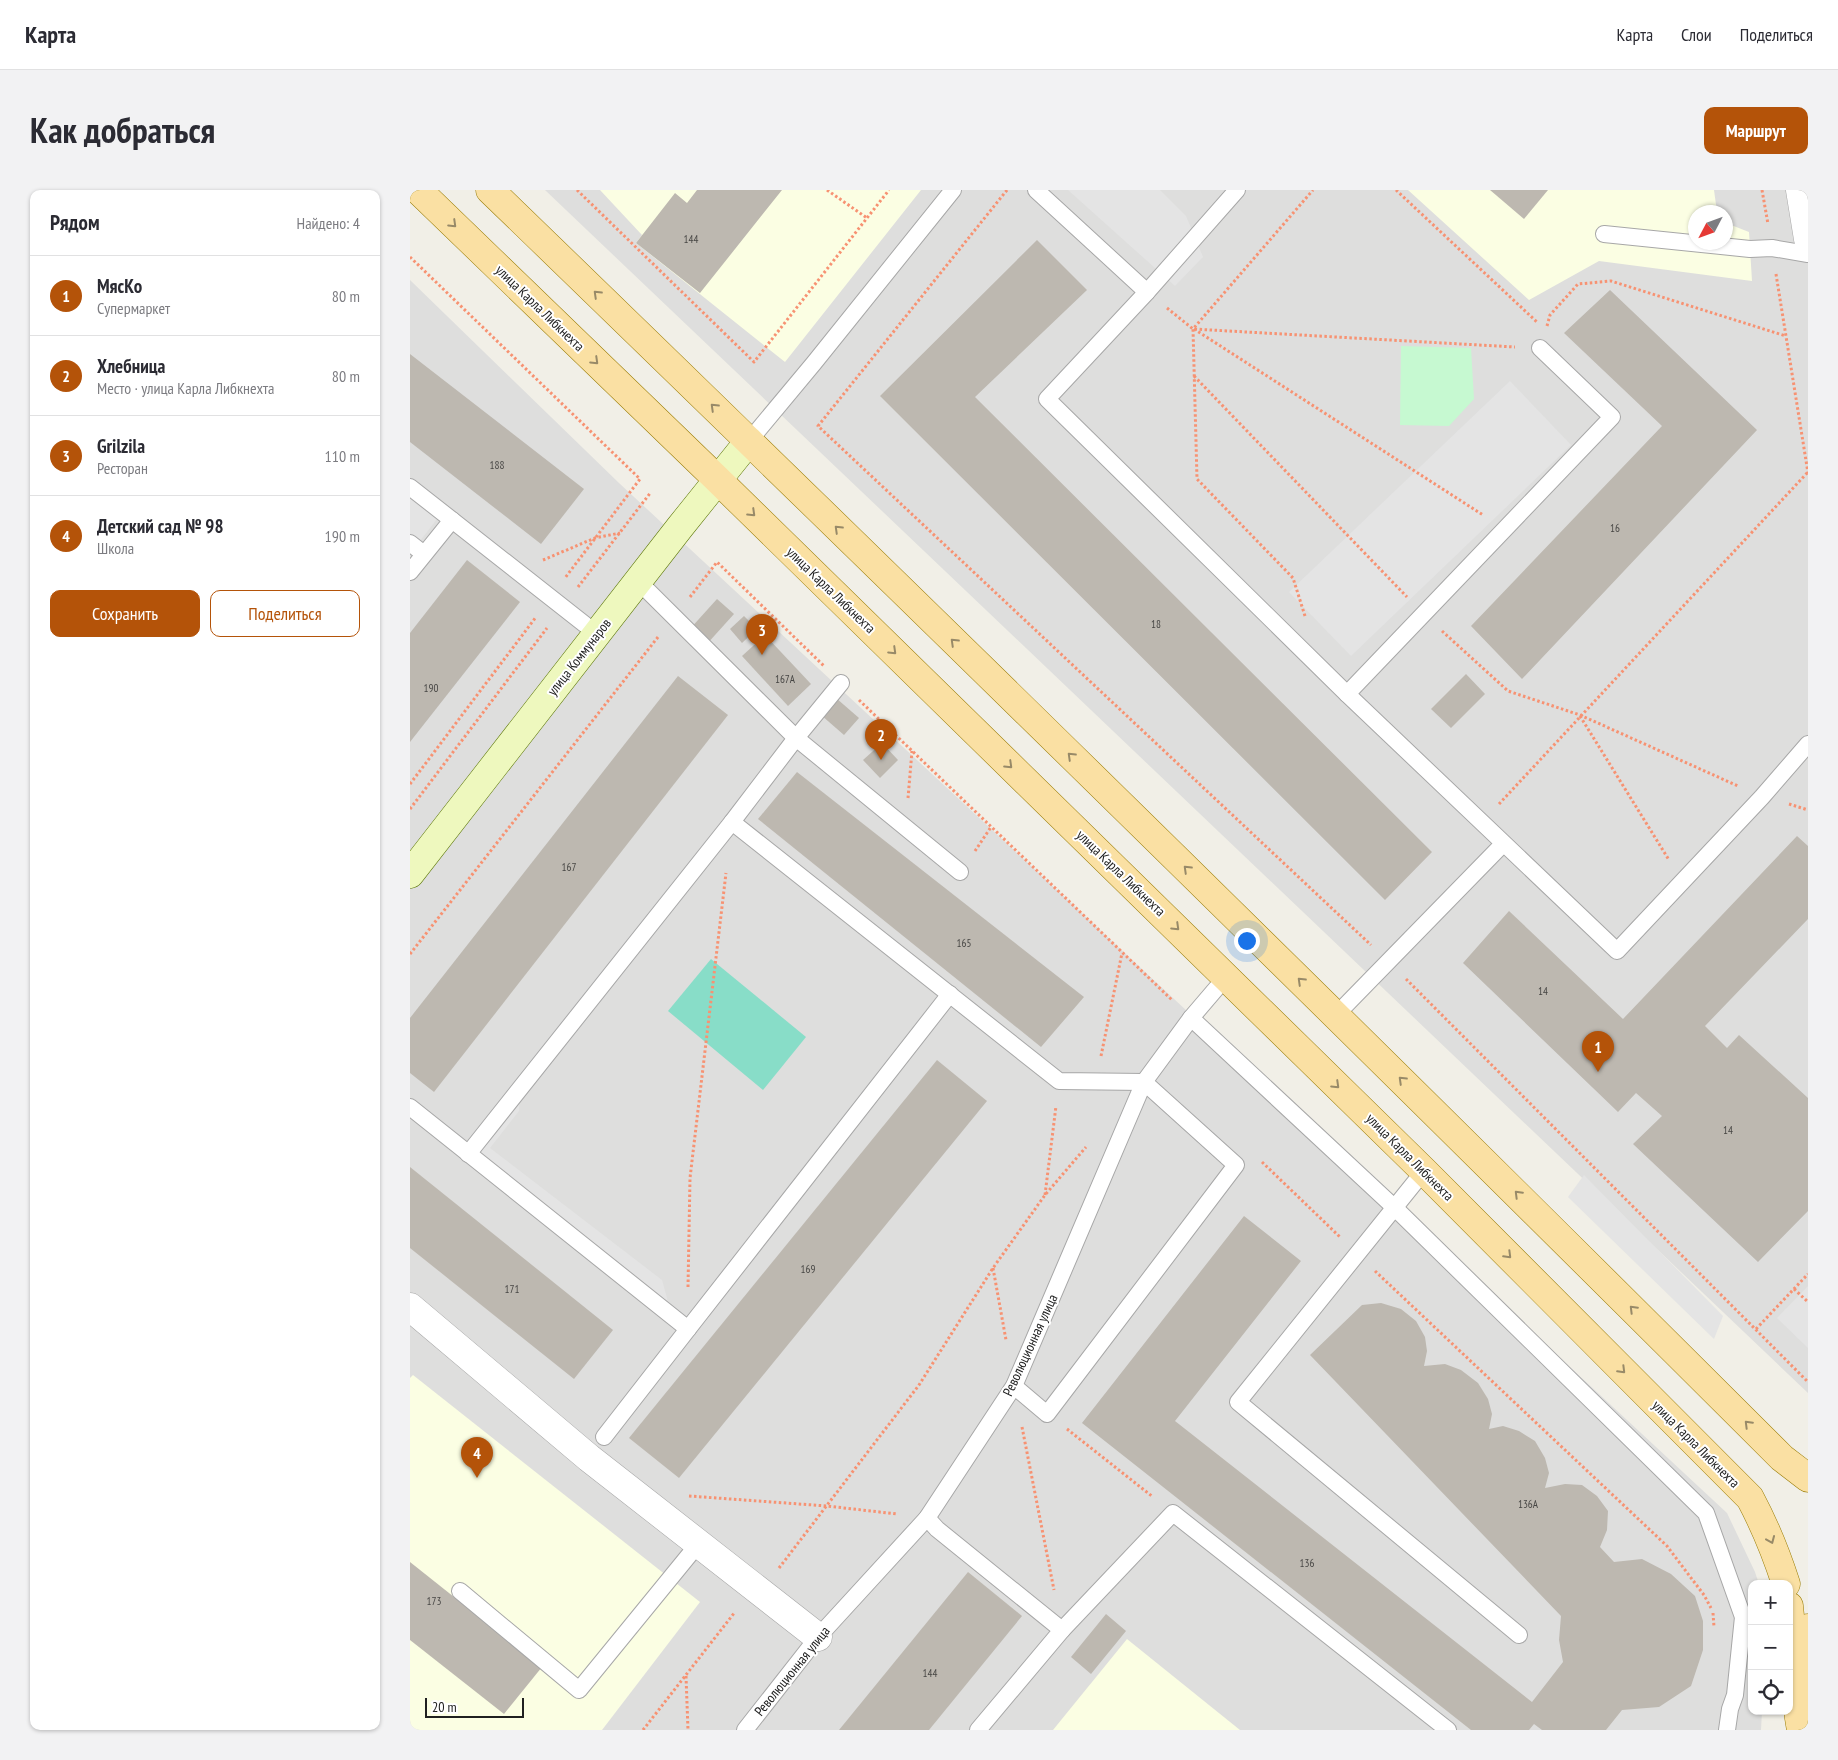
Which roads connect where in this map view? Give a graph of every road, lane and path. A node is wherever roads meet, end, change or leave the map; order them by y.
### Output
1 (418, 190) edge
2 (490, 190) edge
3 (577, 190) edge
4 (827, 190) edge
5 (889, 190) edge
6 (953, 190) edge
7 (1007, 190) edge
8 (1036, 190) edge
9 (1237, 190) edge
10 (1313, 190) edge
11 (1396, 190) edge
12 (1762, 190) edge
13 (1800, 190) edge
14 (867, 218) junction
15 (1604, 234) dead end
16 (1808, 239) edge
17 (1772, 248) junction
18 (1808, 254) edge
19 (410, 257) edge
20 (1147, 292) junction
21 (1193, 329) junction
22 (1786, 336) junction
23 (1540, 348) joint
24 (1194, 376) junction
25 (749, 441) junction
26 (1808, 473) edge
27 (717, 479) junction
28 (410, 487) edge
29 (652, 492) dead end
30 (452, 520) junction
31 (1505, 529) junction
32 (620, 533) junction
33 (595, 538) junction
34 (410, 543) edge
35 (424, 554) junction
36 (517, 571) junction
37 (410, 572) edge
38 (638, 581) junction
39 (557, 602) junction
40 (1424, 614) junction
41 (673, 618) junction
42 (1307, 623) dead end
43 (596, 634) junction
44 (841, 683) junction
45 (1347, 694) junction
46 (1580, 715) junction
47 (796, 738) junction
48 (1808, 744) edge
49 (912, 751) junction
50 (410, 784) edge
51 (1762, 797) junction
52 (410, 809) edge
53 (1808, 810) edge
54 (732, 822) junction
55 (1481, 822) junction
56 (906, 828) junction
57 (1503, 844) junction
58 (726, 872) dead end
59 (960, 872) dead end
60 (410, 874) edge
61 (1682, 882) junction
62 (1122, 952) junction
63 (410, 954) edge
64 (1387, 960) junction
65 (1226, 977) junction
66 (950, 994) junction
67 (1336, 1015) junction
68 (1191, 1018) junction
69 (1060, 1081) junction
70 (1096, 1082) junction
71 (1144, 1082) junction
72 (410, 1108) edge
73 (1088, 1145) dead end
74 (468, 1154) junction
75 (1261, 1161) dead end
76 (1424, 1170) junction
77 (1045, 1195) junction
78 (1395, 1208) junction
79 (1357, 1253) junction
80 (993, 1268) junction
81 (1808, 1274) edge
82 (1794, 1289) junction
83 (1808, 1302) edge
84 (410, 1307) edge
85 (688, 1329) junction
86 (1756, 1329) junction
87 (1006, 1341) dead end
88 (1808, 1382) edge
89 (1014, 1386) junction
90 (1070, 1432) dead end
91 (604, 1438) dead end
92 (1808, 1478) edge
93 (686, 1496) dead end
94 (827, 1506) junction
95 (1173, 1513) junction
96 (927, 1518) junction
97 (698, 1543) junction
98 (1785, 1580) edge
99 (757, 1590) junction
100 (460, 1591) dead end
101 (1791, 1625) edge
102 (1808, 1628) edge
103 (1062, 1630) junction
104 (1715, 1630) dead end
105 (1519, 1635) dead end
106 (818, 1637) junction
107 (686, 1675) junction
108 (1796, 1680) junction
109 (643, 1730) edge
110 (688, 1730) edge
111 (745, 1730) edge
112 (978, 1730) edge
113 (1448, 1730) edge
114 (1727, 1730) edge
115 (1801, 1730) edge

1 -> 27 main road, улица Карла Либкнехта
25 -> 2 main road
3 - 14 path
4 - 14 path
5 - 14 path
6 - 25 lane
7 - 64 path
8 - 20 lane
9 - 20 lane
10 - 21 path
11 - 22 path
12 - 17 path
13 - 16 street
15 - 17 lane
17 - 18 lane
17 - 22 path
19 - 33 path
20 - 21 path
20 - 45 lane
21 - 23 path
21 - 24 path
21 - 31 path
22 - 26 path
23 - 31 lane
24 - 40 path
24 - 42 path
25 - 27 street, улица Коммунаров
67 -> 25 main road
26 - 46 path
27 - 38 street, улица Коммунаров
27 -> 65 main road, улица Карла Либкнехта
28 - 30 lane
29 - 32 path
30 - 35 lane
30 - 36 lane
31 - 40 lane
32 - 33 path
32 - 39 path
33 - 36 path
33 - 39 path
34 - 35 lane
35 - 37 lane
36 - 39 lane
38 - 41 lane
38 - 43 street, улица Коммунаров
39 - 43 lane
39 - 50 path
39 - 52 path
40 - 45 lane
40 - 46 path
41 - 44 path
41 - 47 lane
41 - 63 path
43 - 60 street, улица Коммунаров
44 - 47 lane
44 - 49 path
45 - 55 lane
46 - 51 path
46 - 55 path
46 - 61 path
47 - 54 lane
47 - 56 lane
48 - 51 lane
49 - 56 path
49 - 62 path
51 - 53 path
51 - 61 lane
54 - 66 lane
54 - 74 lane
55 - 57 lane
56 - 59 lane
57 - 61 lane
57 - 64 lane
58 - 85 path
62 - 68 path
62 - 70 path
64 - 67 lane
64 - 86 path
65 - 68 lane, Революционная улица
65 -> 76 main road, улица Карла Либкнехта
66 - 69 lane
66 - 85 lane
92 -> 67 main road
68 - 71 lane, Революционная улица
68 - 78 lane
69 - 70 lane
69 - 77 path
70 - 71 lane
71 - 89 lane, Революционная улица
71 - 89 lane
72 - 74 lane
73 - 77 path
74 - 85 lane
75 - 79 path
76 - 78 lane
76 -> 98 main road, улица Карла Либкнехта
77 - 80 path
78 - 79 lane
78 - 114 lane
79 - 104 path
79 - 105 lane
80 - 87 path
80 - 94 path
81 - 82 path
82 - 83 path
82 - 86 path
84 - 97 street
85 - 91 lane
86 - 88 path
89 - 96 lane, Революционная улица
89 - 103 path
90 - 95 path
93 - 94 path
94 - 96 path
94 - 99 path
95 - 103 lane
95 - 113 lane
96 - 103 lane
96 - 106 lane, Революционная улица
97 - 99 street
97 - 100 lane
99 - 106 street
99 - 107 path
101 - 108 main road
102 - 108 main road
103 - 112 lane
106 - 111 lane, Революционная улица
107 - 109 path
107 - 110 path
108 - 115 main road

